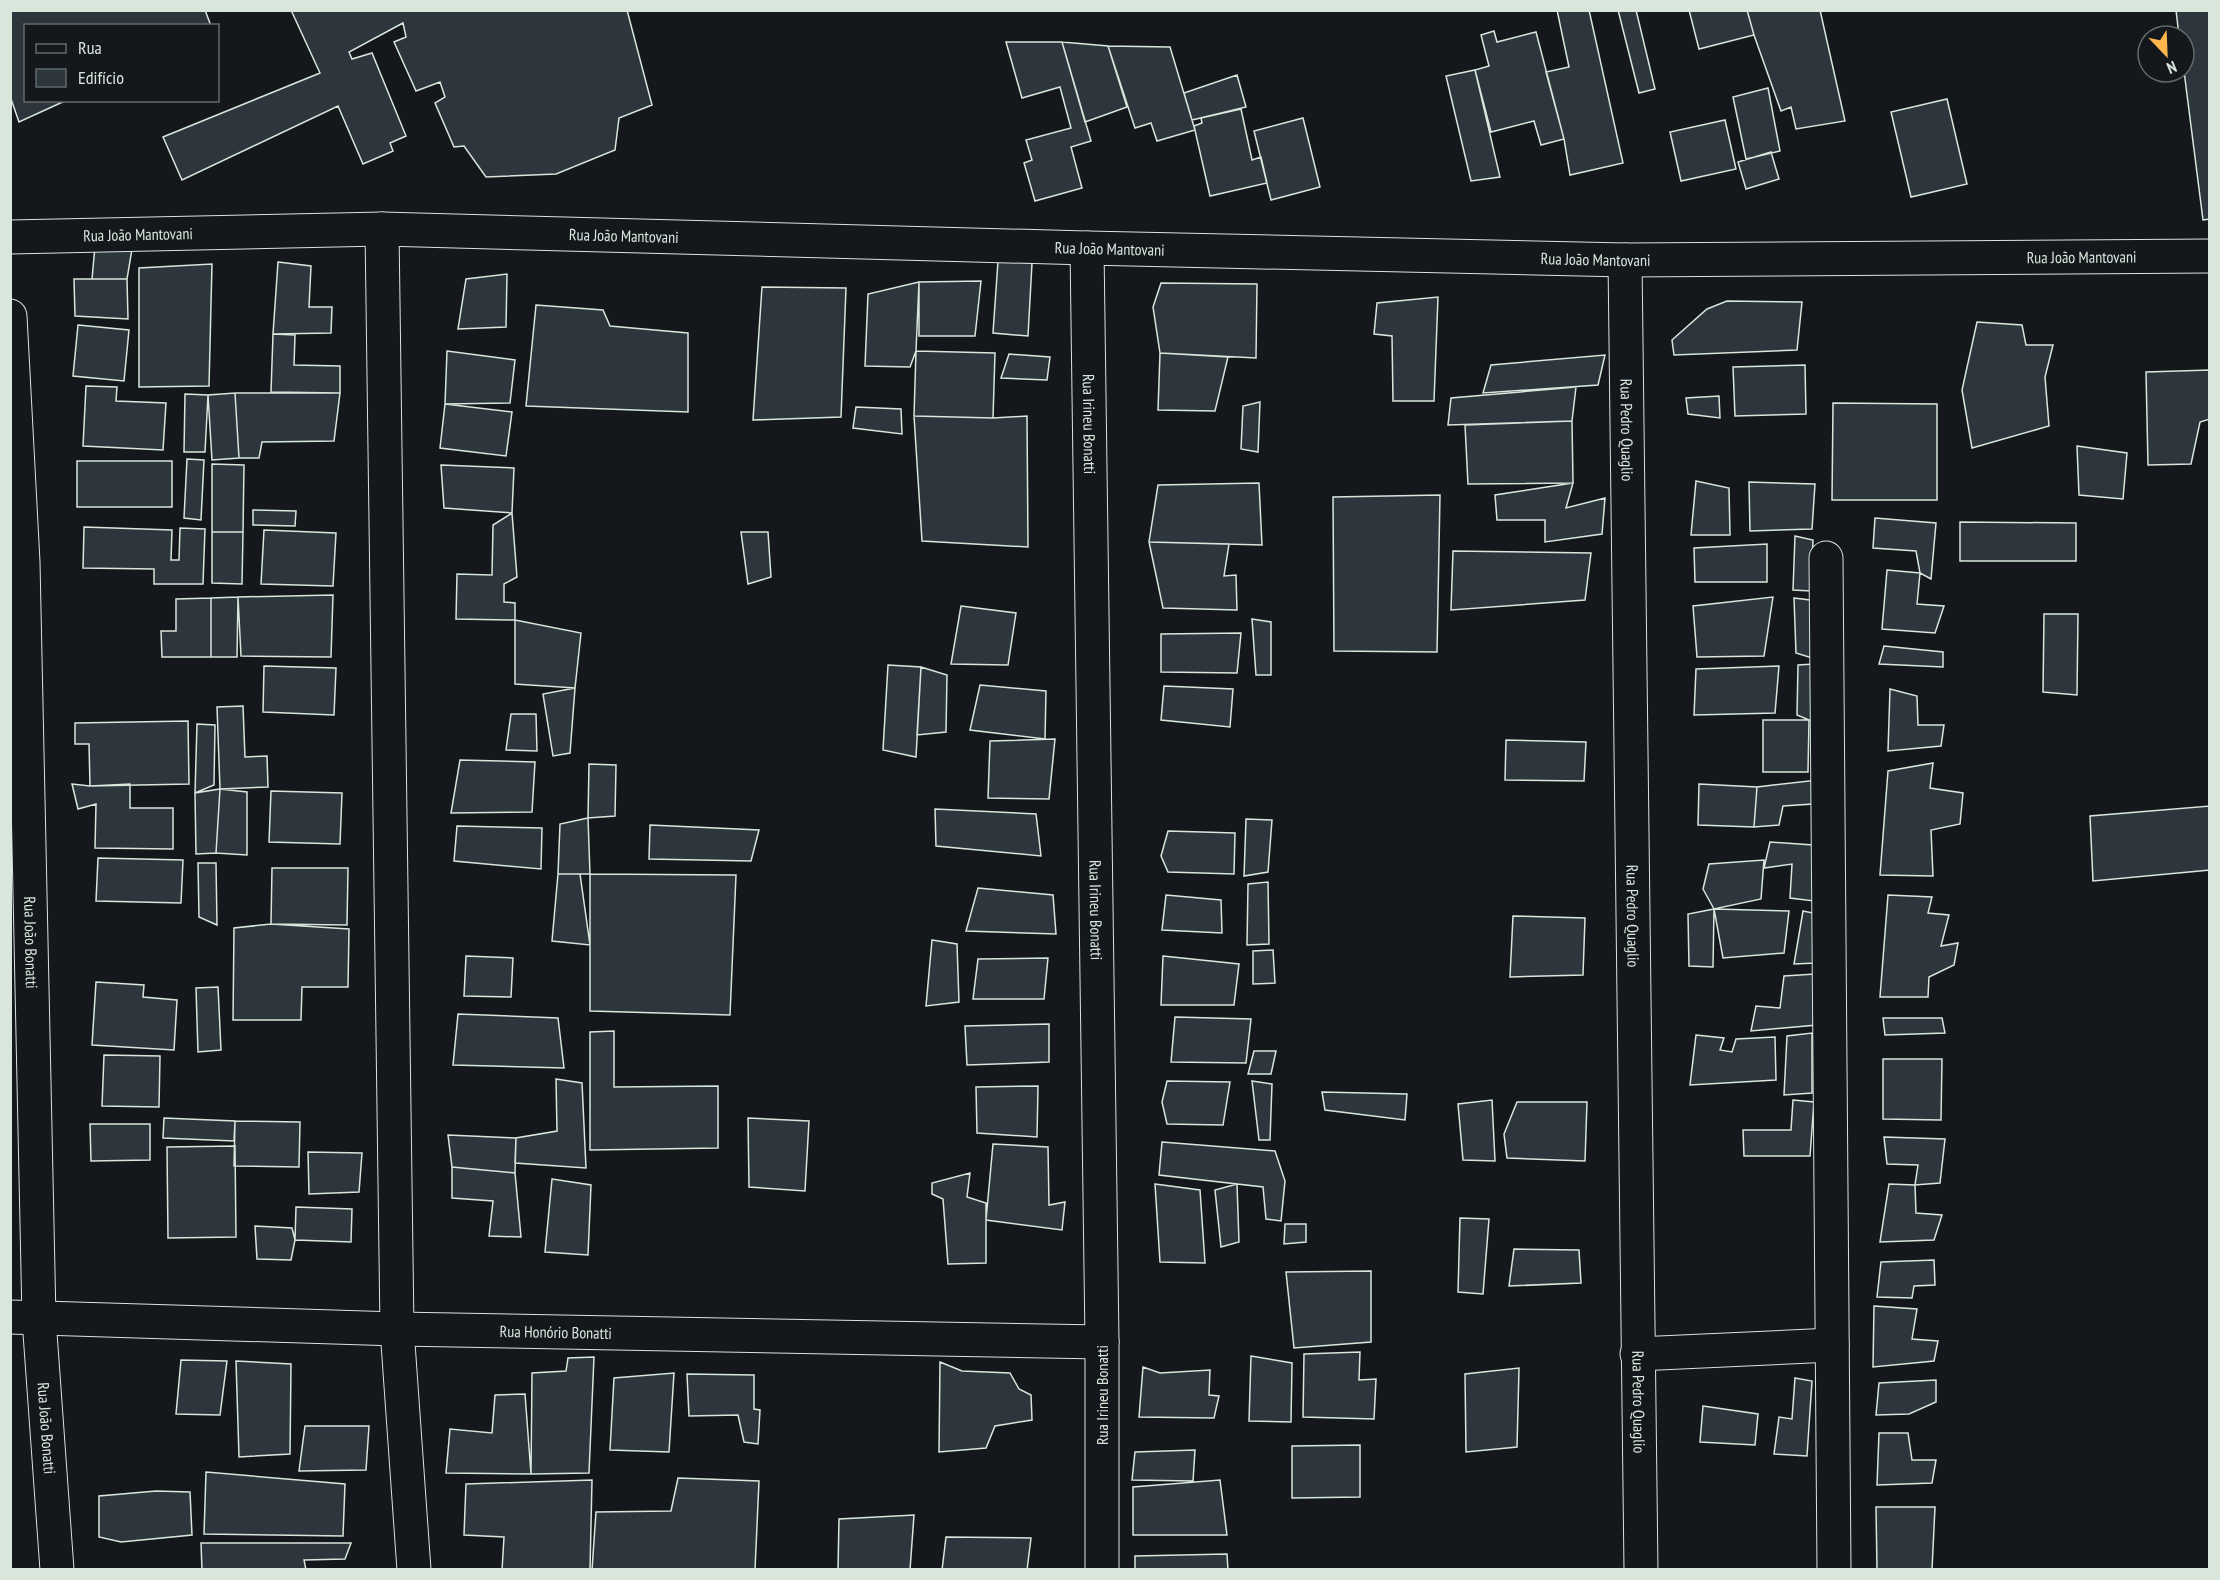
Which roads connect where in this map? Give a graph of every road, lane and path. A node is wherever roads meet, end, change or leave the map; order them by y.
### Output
1 (382, 229) junction
2 (10, 237) edge
3 (1087, 248) junction
4 (2210, 256) edge
5 (1625, 260) junction
6 (10, 316) edge
7 (1826, 558) dead end
8 (17, 562) edge
9 (20, 891) edge
10 (25, 1318) edge
11 (397, 1329) junction
12 (1102, 1342) junction
13 (1832, 1345) junction
14 (1637, 1354) junction
15 (57, 1569) edge
16 (414, 1569) edge
17 (1101, 1569) edge
18 (1641, 1569) edge
19 (1834, 1569) edge

1 - 2 street, Rua João Mantovani
1 - 3 street, Rua João Mantovani
1 - 11 street
3 - 5 street, Rua João Mantovani
3 - 12 street, Rua Irineu Bonatti
4 - 5 street, Rua João Mantovani
5 - 14 street, Rua Pedro Quaglio
6 - 8 street, Rua João Bonatti
7 - 13 street
8 - 9 street, Rua João Bonatti
9 - 10 street, Rua João Bonatti
10 - 11 street, Rua Honório Bonatti
10 - 15 street, Rua João Bonatti
11 - 12 street, Rua Honório Bonatti
11 - 16 street
12 - 17 street, Rua Irineu Bonatti
13 - 14 street
13 - 19 street
14 - 18 street, Rua Pedro Quaglio

